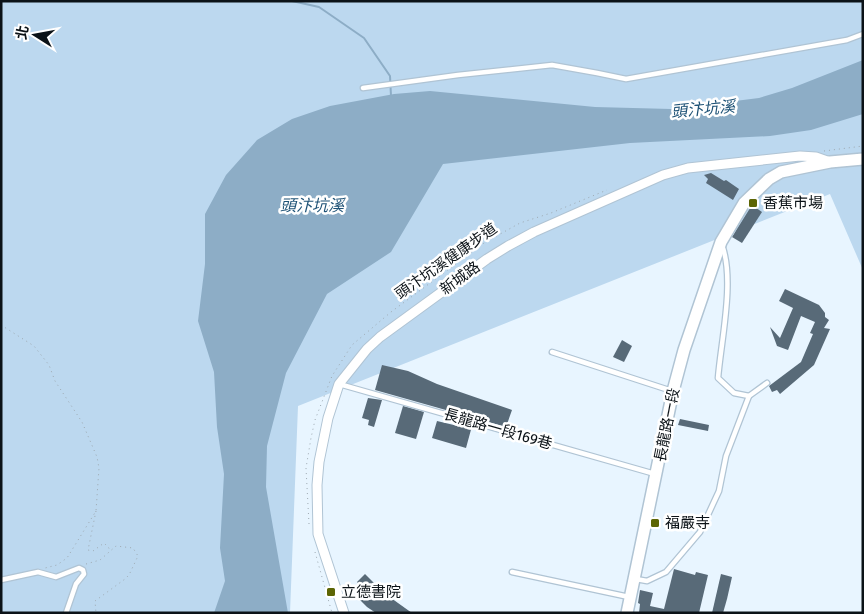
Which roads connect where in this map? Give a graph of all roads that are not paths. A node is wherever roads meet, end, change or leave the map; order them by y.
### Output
1 (863, 34) edge
2 (363, 88) dead end
3 (863, 159) edge
4 (830, 162) junction
5 (720, 242) junction
6 (552, 352) dead end
7 (767, 383) dead end
8 (339, 384) junction
9 (673, 391) junction
10 (749, 396) junction
11 (657, 474) junction
12 (512, 572) dead end
13 (634, 578) junction
14 (1, 580) edge
15 (630, 597) junction
16 (66, 613) edge
17 (344, 613) edge
18 (628, 613) edge

1 - 2 lane
3 - 4 main road, 長龍路一段
4 - 5 main road, 長龍路一段
4 - 8 street, 新城路
5 - 9 main road, 長龍路一段
5 - 10 lane
6 - 9 lane
7 - 10 lane
8 - 11 lane, 長龍路一段169巷
8 - 17 street, 新城路
9 - 11 main road, 長龍路一段
10 - 13 lane
11 - 13 main road, 長龍路一段
12 - 15 lane
13 - 15 main road, 長龍路一段
14 - 16 lane
15 - 18 main road, 長龍路一段

